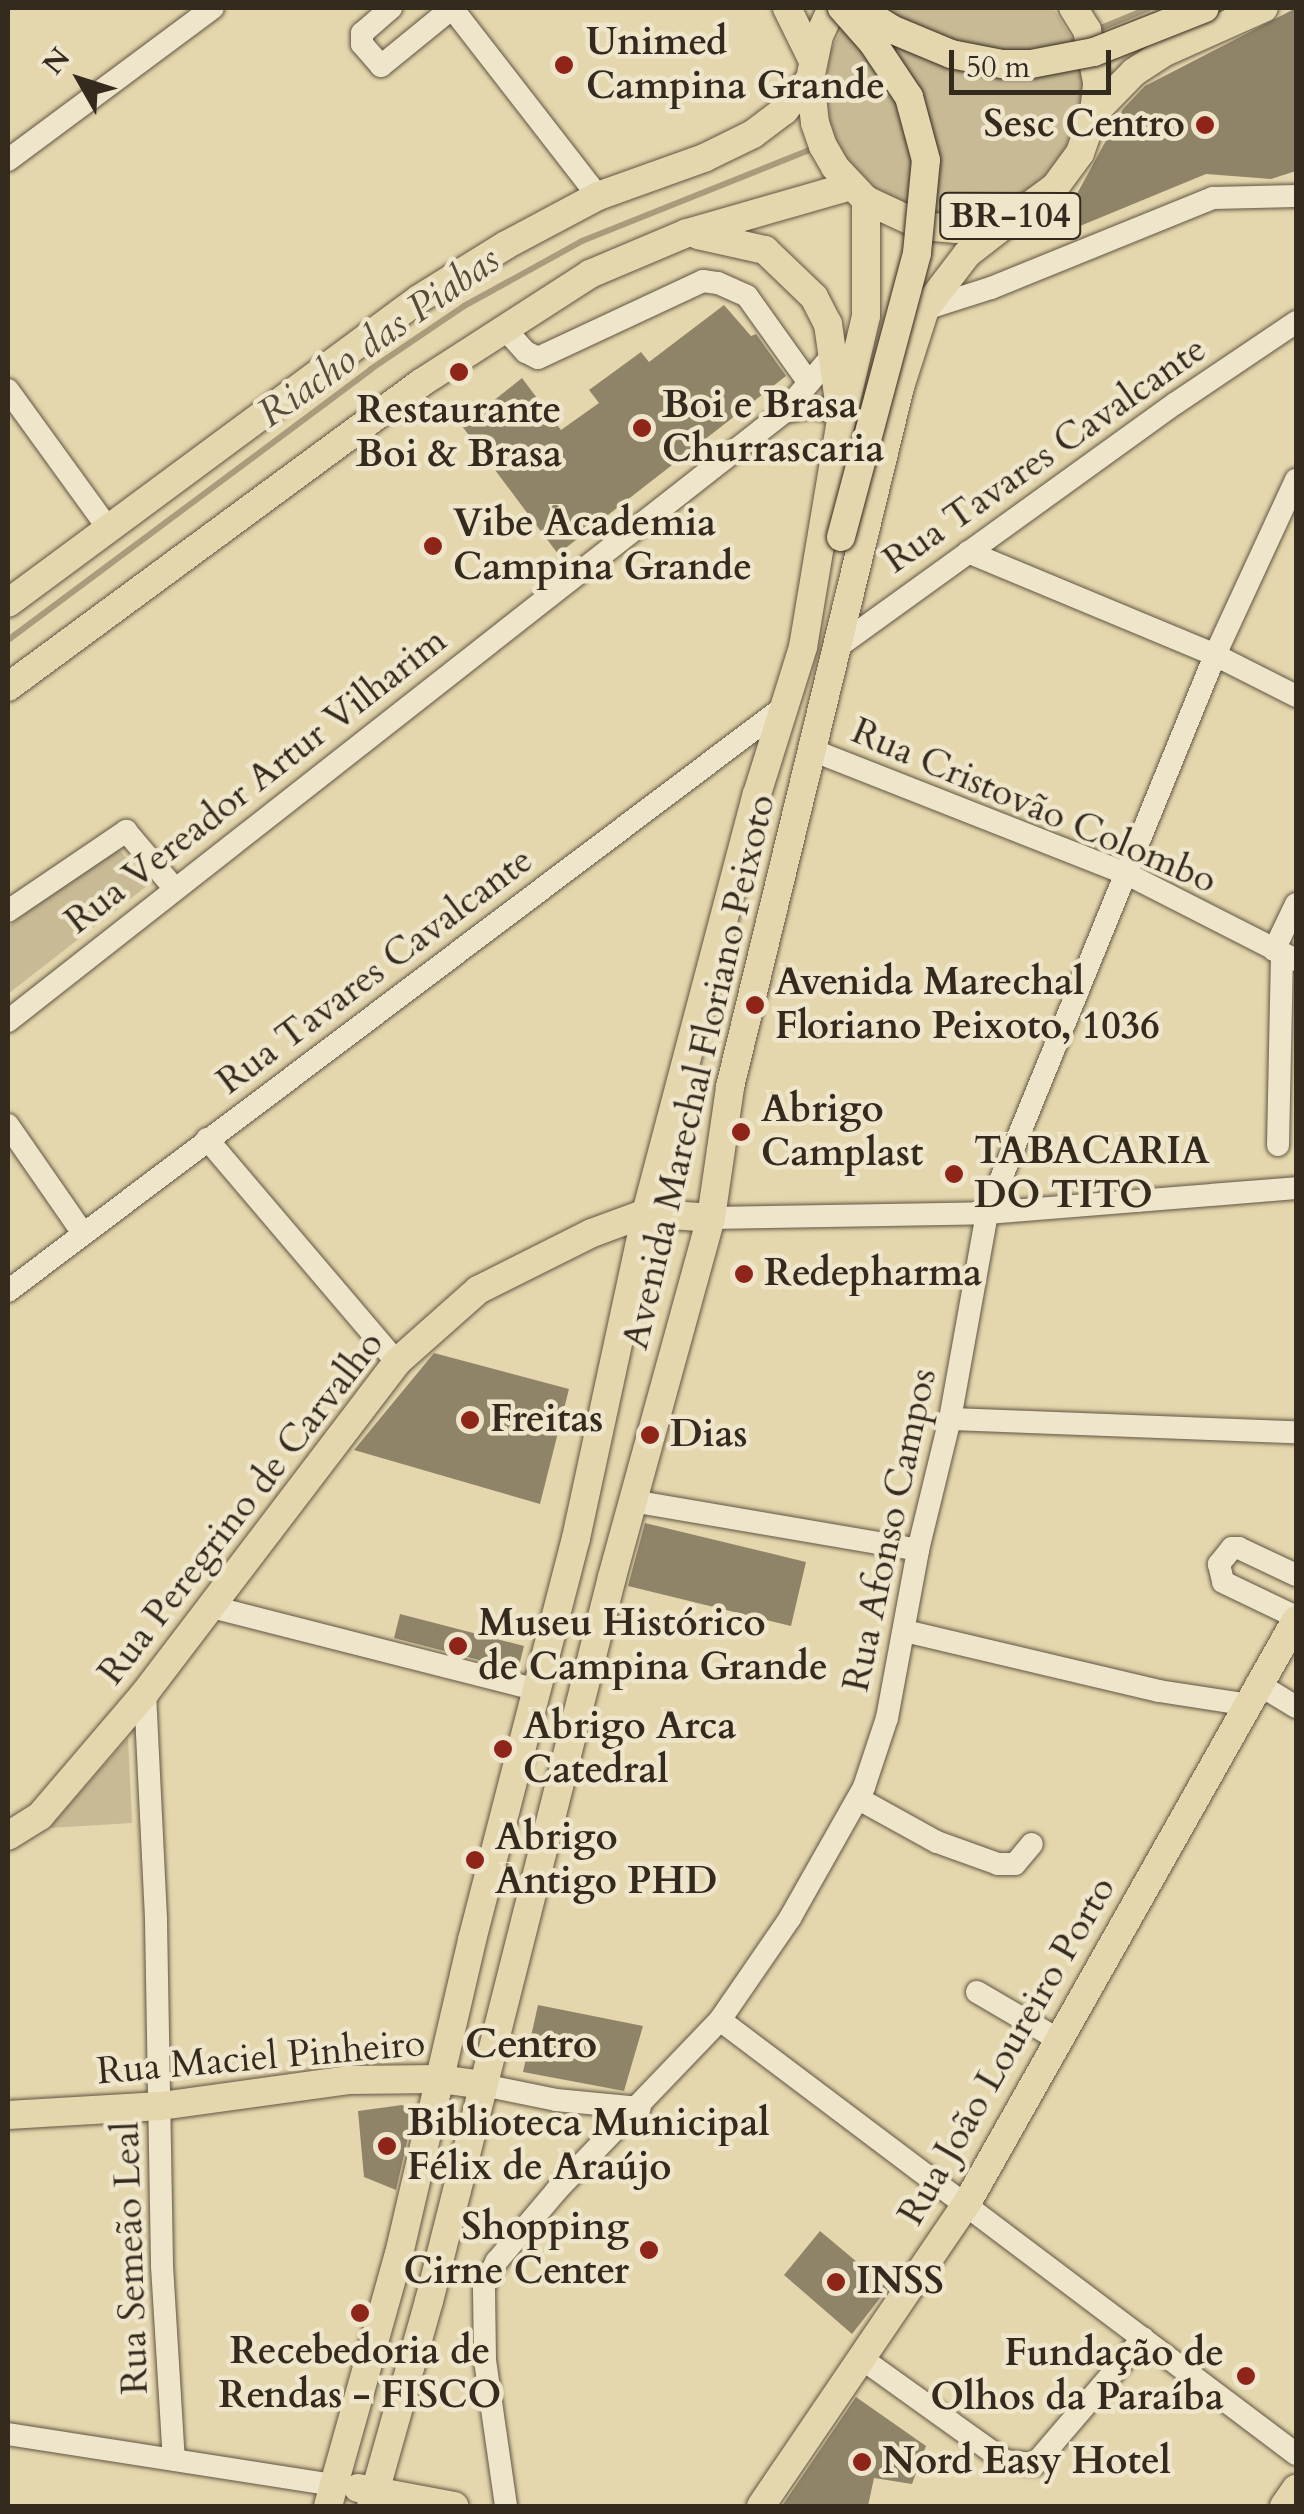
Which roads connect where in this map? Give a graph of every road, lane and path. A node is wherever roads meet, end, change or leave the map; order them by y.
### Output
1 (213, 8) edge
2 (390, 8) edge
3 (452, 8) edge
4 (788, 8) edge
5 (832, 8) edge
6 (842, 8) edge
7 (858, 8) edge
8 (1073, 8) edge
9 (1206, 8) edge
10 (1264, 8) edge
11 (811, 69) junction
12 (1094, 113) junction
13 (8, 160) edge
14 (858, 193) junction
15 (598, 196) junction
16 (1296, 196) edge
17 (1020, 212) junction
18 (686, 234) junction
19 (925, 309) junction
20 (1296, 322) edge
21 (505, 328) junction
22 (832, 356) junction
23 (808, 380) junction
24 (8, 390) edge
25 (784, 412) junction
26 (841, 418) junction
27 (1296, 480) edge
28 (108, 528) junction
29 (968, 552) junction
30 (8, 603) edge
31 (803, 647) junction
32 (836, 648) junction
33 (1215, 655) junction
34 (8, 687) edge
35 (1296, 696) edge
36 (785, 706) junction
37 (812, 750) junction
38 (1129, 875) junction
39 (175, 889) junction
40 (1296, 904) edge
41 (8, 911) edge
42 (1284, 955) edge
43 (8, 1021) edge
44 (8, 1125) edge
45 (207, 1139) junction
46 (1278, 1145) dead end
47 (1296, 1188) edge
48 (646, 1213) junction
49 (987, 1213) junction
50 (711, 1218) junction
51 (82, 1232) junction
52 (8, 1291) edge
53 (396, 1362) junction
54 (950, 1419) junction
55 (1296, 1432) edge
56 (632, 1501) junction
57 (918, 1550) junction
58 (1296, 1575) edge
59 (212, 1607) junction
60 (1296, 1618) edge
61 (905, 1631) junction
62 (538, 1690) junction
63 (145, 1693) junction
64 (1255, 1695) junction
65 (1296, 1707) edge
66 (858, 1798) junction
67 (8, 1836) edge
68 (1032, 1844) dead end
69 (977, 1992) dead end
70 (720, 2020) junction
71 (1060, 2040) junction
72 (440, 2078) junction
73 (483, 2085) junction
74 (162, 2106) junction
75 (640, 2108) junction
76 (8, 2115) edge
77 (968, 2203) junction
78 (1144, 2338) junction
79 (861, 2358) junction
80 (8, 2434) edge
81 (1296, 2454) edge
82 (174, 2460) junction
83 (1296, 2489) edge
84 (331, 2496) edge
85 (372, 2498) edge
86 (454, 2506) edge
87 (506, 2506) edge
88 (760, 2506) edge
89 (1284, 2506) edge

1 - 13 street
2 - 3 street
3 - 15 street
4 - 11 main road
5 - 11 main road
6 - 31 main road, bridge
7 - 9 main road, bridge
8 - 12 main road, BR-104
10 - 12 main road, BR-104
11 - 14 main road
11 - 15 main road
12 - 17 main road, BR-104
14 - 17 main road, BR-104
14 - 18 main road
14 - 26 main road, Avenida Marechal Floriano Peixoto
15 - 28 main road
16 - 19 street
17 - 19 main road, Avenida Marechal Floriano Peixoto
18 - 21 main road
18 - 22 main road
19 - 32 main road, Avenida Marechal Floriano Peixoto
20 - 29 street, Rua Tavares Cavalcante
21 - 23 street
21 - 34 main road
22 - 23 street, Rua Vereador Artur Vilharim
22 - 26 main road
23 - 25 street, Rua Vereador Artur Vilharim
24 - 28 street
25 - 26 street
25 - 39 street, Rua Vereador Artur Vilharim
26 - 31 main road, Avenida Marechal Floriano Peixoto
27 - 33 street, Rua Afonso Campos
28 - 30 main road
29 - 32 street, Rua Tavares Cavalcante
29 - 33 street
31 - 36 main road, Avenida Marechal Floriano Peixoto
32 - 37 main road, Avenida Marechal Floriano Peixoto
33 - 35 street
33 - 38 street, Rua Afonso Campos
36 - 45 street, Rua Tavares Cavalcante
36 - 48 main road, Avenida Marechal Floriano Peixoto
37 - 38 street, Rua Cristovão Colombo
37 - 50 main road, Avenida Marechal Floriano Peixoto
38 - 42 street, Rua Cristovão Colombo
38 - 49 street, Rua Afonso Campos
39 - 41 street
39 - 43 street, Rua Vereador Artur Vilharim
40 - 42 street
42 - 46 street
44 - 51 street
45 - 51 street, Rua Tavares Cavalcante
45 - 53 street
47 - 49 street, Rua Peregrino de Carvalho
48 - 50 main road, Rua Peregrino de Carvalho
48 - 53 main road, Rua Peregrino de Carvalho
48 - 62 main road, Avenida Marechal Floriano Peixoto
49 - 50 street, Rua Peregrino de Carvalho
49 - 54 street, Rua Afonso Campos
50 - 56 main road, Avenida Marechal Floriano Peixoto
51 - 52 street, Rua Tavares Cavalcante
53 - 59 main road, Rua Peregrino de Carvalho
54 - 55 street
54 - 57 street, Rua Afonso Campos
56 - 57 street
56 - 73 main road, Avenida Marechal Floriano Peixoto
57 - 61 street, Rua Afonso Campos
58 - 60 street
59 - 62 street
59 - 63 main road, Rua Peregrino de Carvalho
60 - 64 main road, Rua João Loureiro Porto
61 - 64 street
61 - 66 street, Rua Afonso Campos
62 - 72 main road, Avenida Marechal Floriano Peixoto
63 - 67 main road, Rua Peregrino de Carvalho
63 - 74 street, Rua Semeão Leal
64 - 65 street
64 - 71 main road, Rua João Loureiro Porto
66 - 68 street
66 - 70 street, Rua Afonso Campos
69 - 71 street
70 - 75 street, Rua Afonso Campos
70 - 77 street
71 - 77 main road, Rua João Loureiro Porto
72 - 73 main road, Rua Maciel Pinheiro
72 - 74 main road, Rua Maciel Pinheiro
72 - 84 main road, Avenida Marechal Floriano Peixoto
73 - 75 street, Rua Maciel Pinheiro
73 - 85 main road, Avenida Marechal Floriano Peixoto
74 - 76 main road, Rua Maciel Pinheiro
74 - 82 street, Rua Semeão Leal
75 - 87 street, Rua Afonso Campos
77 - 78 street
77 - 79 main road, Rua João Loureiro Porto
78 - 79 street
78 - 81 street
79 - 88 main road, Rua João Loureiro Porto
80 - 82 street
82 - 84 street
83 - 89 main road
84 - 85 main road
85 - 86 main road

